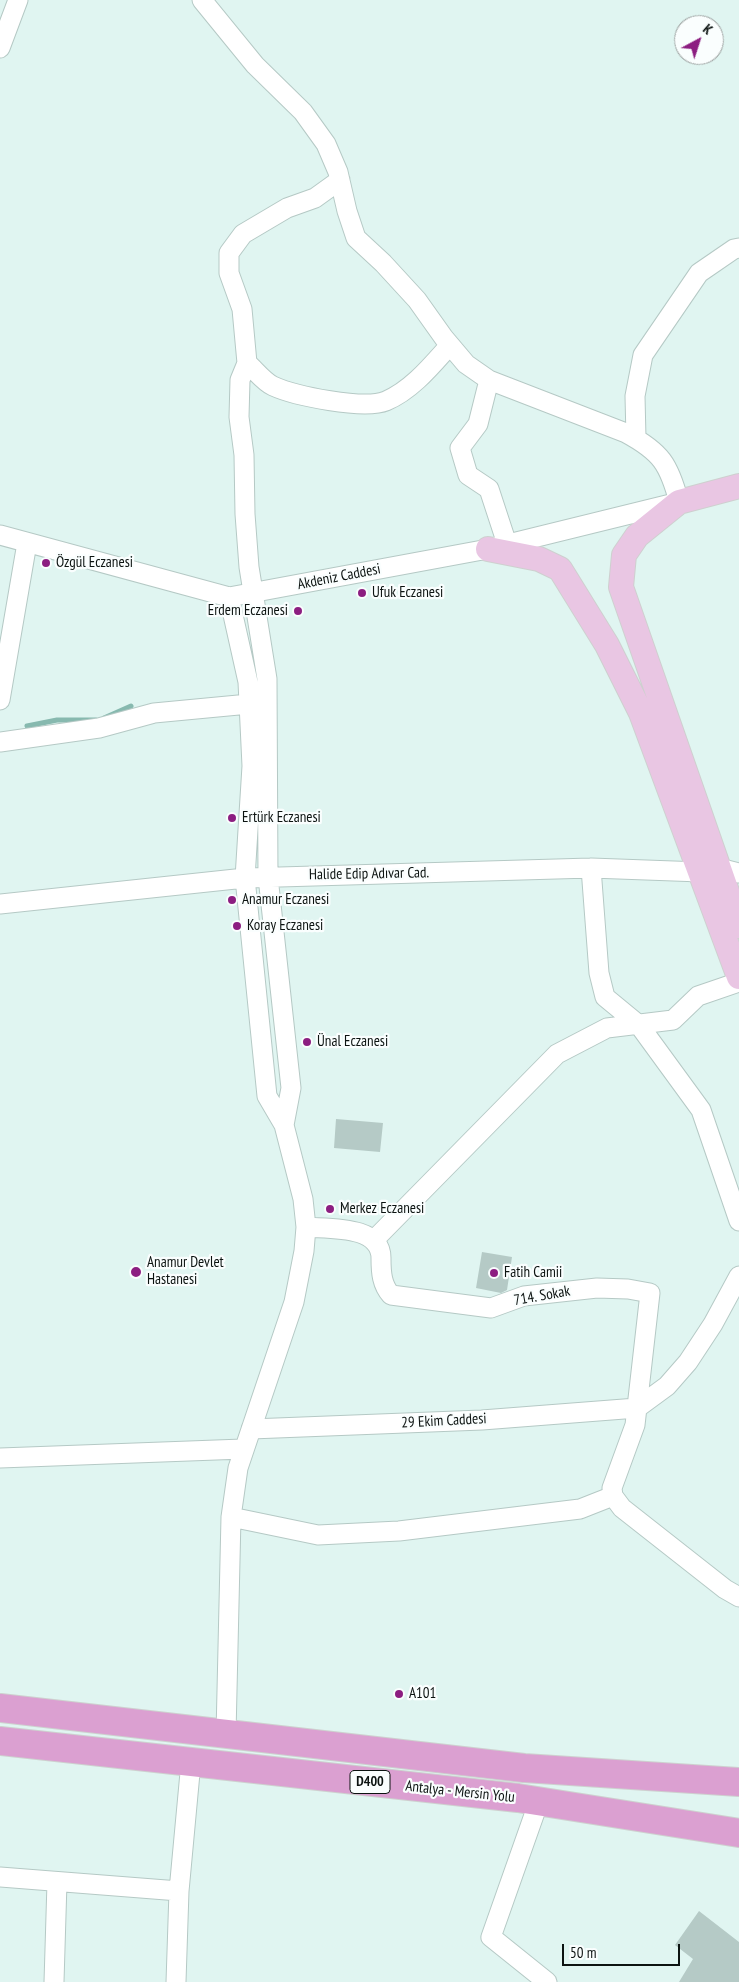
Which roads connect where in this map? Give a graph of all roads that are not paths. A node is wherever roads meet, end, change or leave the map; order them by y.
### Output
1 (18, 0) edge
2 (202, 0) edge
3 (0, 48) edge
4 (340, 180) junction
5 (739, 248) edge
6 (450, 345) junction
7 (247, 362) junction
8 (489, 380) junction
9 (636, 438) junction
10 (739, 486) edge
11 (679, 502) junction
12 (0, 535) edge
13 (27, 543) junction
14 (497, 547) junction
15 (254, 593) junction
16 (229, 597) junction
17 (0, 700) edge
18 (249, 704) junction
19 (0, 742) edge
20 (591, 868) junction
21 (720, 871) edge
22 (268, 877) junction
23 (245, 878) junction
24 (0, 904) edge
25 (739, 926) edge
26 (739, 978) edge
27 (739, 982) edge
28 (638, 1025) junction
29 (284, 1125) junction
30 (739, 1221) edge
31 (306, 1227) junction
32 (374, 1240) junction
33 (739, 1276) edge
34 (637, 1408) junction
35 (251, 1429) junction
36 (243, 1448) junction
37 (0, 1458) edge
38 (613, 1496) junction
39 (232, 1517) junction
40 (739, 1597) edge
41 (0, 1708) edge
42 (226, 1734) junction
43 (0, 1741) edge
44 (191, 1762) junction
45 (739, 1782) edge
46 (539, 1801) junction
47 (739, 1833) edge
48 (0, 1877) edge
49 (57, 1882) junction
50 (179, 1891) junction
51 (54, 1982) edge
52 (176, 1982) edge
53 (547, 1982) edge

1 - 3 street
2 - 4 street
4 - 6 street
4 - 7 street
5 - 9 street
6 - 7 street
6 - 8 street
7 - 15 street
8 - 9 street
8 - 14 street
9 - 11 street
10 - 11 main road
11 - 14 street, Akdeniz Caddesi
11 - 21 main road
12 - 13 street, Akdeniz Caddesi
13 - 16 street, Akdeniz Caddesi
13 - 17 street
14 - 15 street, Akdeniz Caddesi
14 - 21 main road
15 - 16 street, Akdeniz Caddesi
15 - 22 street
16 - 18 street
18 - 19 street
18 - 23 street
20 - 21 street, Halide Edip Adıvar Cad.
20 - 22 street, Halide Edip Adıvar Cad.
20 - 28 street
21 - 25 main road
21 - 26 main road
22 - 23 street, Halide Edip Adıvar Cad.
22 - 29 street
23 - 24 street, Halide Edip Adıvar Cad.
23 - 29 street
27 - 28 street
28 - 30 street
28 - 32 street
29 - 31 street
31 - 32 street
31 - 35 street
32 - 34 street, 714. Sokak
33 - 34 street
34 - 35 street, 29 Ekim Caddesi
34 - 38 street
35 - 36 street
36 - 37 street
36 - 39 street
38 - 39 street
38 - 40 street
39 - 42 street
41 - 42 highway, Antalya - Mersin Yolu / D400
42 - 45 highway, Antalya - Mersin Yolu / D400
43 - 44 highway, Antalya - Mersin Yolu / D400
44 - 46 highway, Antalya - Mersin Yolu / D400
44 - 50 street
46 - 47 highway, Antalya - Mersin Yolu / D400
46 - 53 street
48 - 49 street
49 - 50 street
49 - 51 street
50 - 52 street

